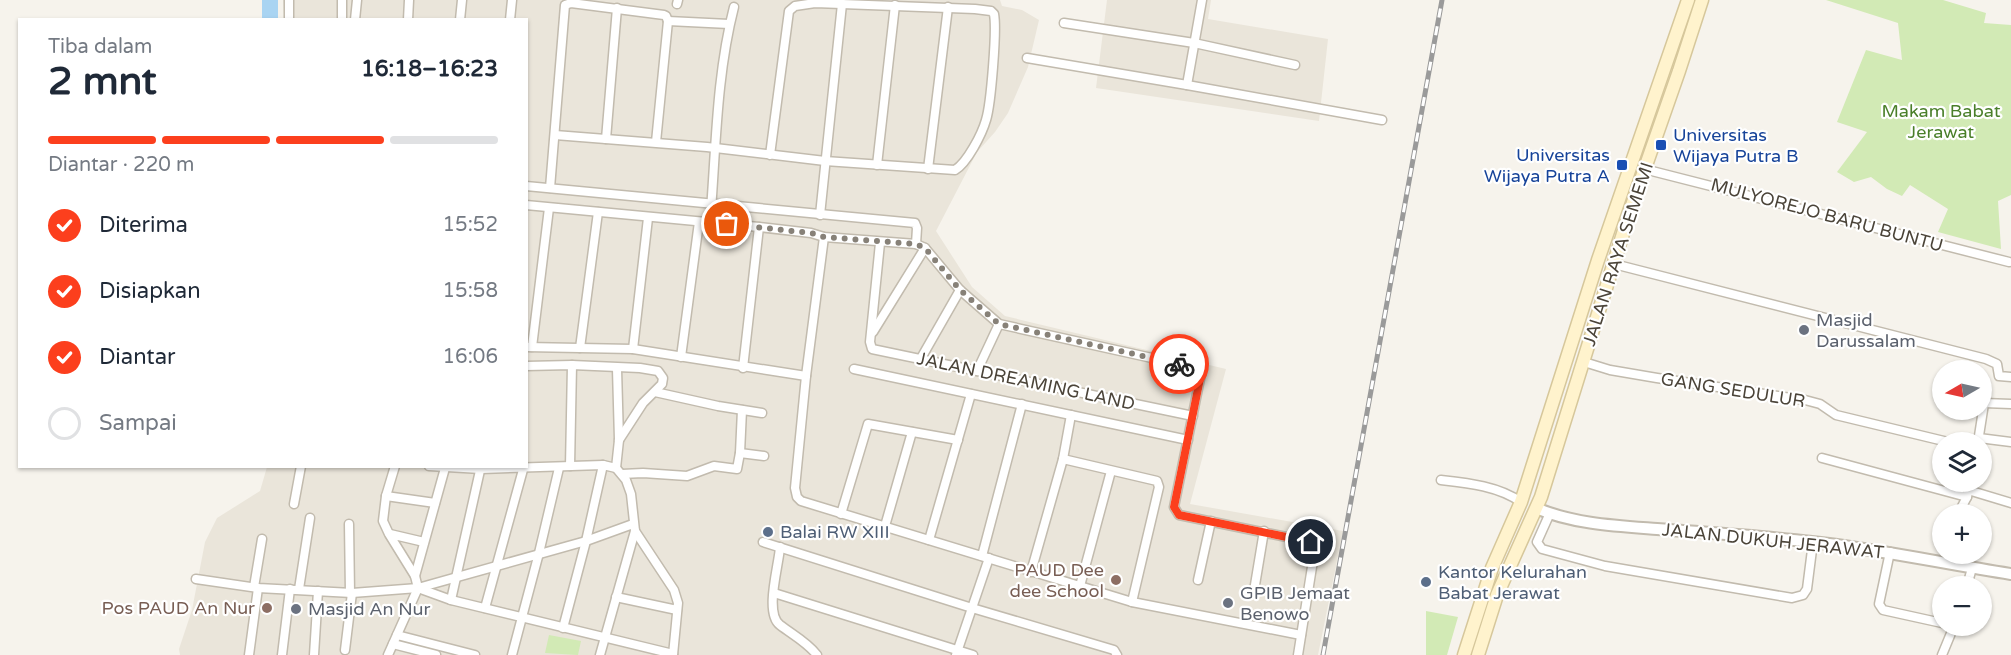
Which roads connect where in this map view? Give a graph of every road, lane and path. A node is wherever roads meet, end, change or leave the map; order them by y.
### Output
1 (289, 0) edge
2 (342, 0) edge
3 (357, 0) edge
4 (409, 0) edge
5 (462, 0) edge
6 (512, 0) edge
7 (1202, 0) edge
8 (1688, 0) edge
9 (1702, 0) edge
10 (842, 4) junction
11 (895, 5) junction
12 (734, 7) dead end
13 (617, 8) junction
14 (948, 8) junction
15 (289, 18) edge
16 (342, 18) edge
17 (355, 18) edge
18 (408, 18) edge
19 (460, 18) edge
20 (510, 18) edge
21 (668, 21) junction
22 (1064, 23) dead end
23 (729, 24) junction
24 (1194, 43) junction
25 (1027, 58) dead end
26 (1295, 65) dead end
27 (1665, 68) junction
28 (1680, 71) junction
29 (1187, 85) junction
30 (1382, 120) dead end
31 (555, 135) junction
32 (606, 139) junction
33 (657, 142) junction
34 (714, 148) junction
35 (771, 155) junction
36 (825, 161) junction
37 (878, 165) junction
38 (928, 169) junction
39 (1650, 170) junction
40 (528, 186) edge
41 (550, 188) junction
42 (528, 206) edge
43 (711, 206) junction
44 (549, 208) junction
45 (598, 212) junction
46 (820, 215) junction
47 (648, 218) junction
48 (710, 221) junction
49 (699, 222) junction
50 (759, 227) junction
51 (824, 237) junction
52 (917, 237) junction
53 (880, 243) junction
54 (925, 248) junction
55 (2009, 262) dead end
56 (1620, 266) junction
57 (960, 290) junction
58 (999, 324) junction
59 (871, 335) junction
60 (529, 347) edge
61 (580, 348) junction
62 (633, 349) junction
63 (681, 357) junction
64 (920, 360) junction
65 (1590, 364) junction
66 (572, 365) junction
67 (528, 366) edge
68 (743, 368) junction
69 (617, 369) junction
70 (854, 369) dead end
71 (977, 372) junction
72 (806, 376) junction
73 (2011, 377) edge
74 (655, 392) junction
75 (971, 394) junction
76 (1992, 403) edge
77 (1022, 404) junction
78 (2011, 404) edge
79 (742, 410) junction
80 (762, 413) dead end
81 (1071, 416) junction
82 (1192, 419) junction
83 (912, 432) junction
84 (1188, 438) junction
85 (1932, 438) edge
86 (619, 440) junction
87 (958, 440) junction
88 (1992, 441) edge
89 (2011, 442) edge
90 (740, 453) junction
91 (764, 456) dead end
92 (1822, 458) dead end
93 (1063, 459) junction
94 (603, 465) junction
95 (570, 466) junction
96 (528, 467) edge
97 (301, 468) edge
98 (394, 468) edge
99 (445, 468) joint
100 (481, 468) edge
101 (524, 468) edge
102 (559, 468) junction
103 (619, 471) junction
104 (1111, 471) junction
105 (1441, 480) dead end
106 (1932, 481) edge
107 (1978, 492) edge
108 (386, 496) junction
109 (1521, 502) junction
110 (2011, 502) edge
111 (435, 503) junction
112 (294, 504) dead end
113 (1545, 511) junction
114 (842, 514) junction
115 (310, 518) dead end
116 (1211, 521) junction
117 (349, 524) dead end
118 (885, 526) junction
119 (634, 528) junction
120 (1264, 531) junction
121 (389, 534) junction
122 (262, 539) dead end
123 (929, 540) junction
124 (586, 541) junction
125 (424, 542) junction
126 (763, 542) dead end
127 (1813, 542) junction
128 (780, 547) junction
129 (1890, 552) junction
130 (539, 553) junction
131 (986, 557) junction
132 (1932, 557) edge
133 (1962, 564) edge
134 (496, 566) junction
135 (1972, 568) junction
136 (1031, 572) junction
137 (2011, 574) edge
138 (415, 576) junction
139 (457, 576) junction
140 (1970, 576) edge
141 (198, 579) dead end
142 (1198, 580) dead end
143 (1080, 586) junction
144 (256, 587) junction
145 (417, 588) junction
146 (295, 589) junction
147 (318, 591) junction
148 (1254, 591) dead end
149 (351, 593) junction
150 (774, 593) junction
151 (616, 597) junction
152 (451, 600) junction
153 (1132, 602) junction
154 (485, 608) junction
155 (972, 608) junction
156 (677, 610) junction
157 (522, 617) junction
158 (1932, 621) edge
159 (563, 628) junction
160 (397, 635) junction
161 (1301, 635) junction
162 (1949, 636) edge
163 (604, 638) junction
164 (393, 644) junction
165 (345, 650) dead end
166 (957, 653) edge
167 (249, 655) edge
168 (282, 655) edge
169 (314, 655) edge
170 (388, 655) edge
171 (436, 655) edge
172 (476, 655) edge
173 (512, 655) edge
174 (600, 655) edge
175 (673, 655) edge
176 (817, 655) edge
177 (973, 655) edge
178 (1118, 655) edge
179 (1298, 655) edge
180 (1464, 655) edge
181 (1478, 655) edge
182 (1942, 655) edge

1 - 15 street
2 - 3 street
2 - 16 street
3 - 17 street
4 - 18 street
5 - 19 street
6 - 20 street
7 - 24 street
8 - 27 main road, JALAN RAYA SEMEMI
9 - 28 main road, JALAN RAYA SEMEMI
10 - 11 street
10 - 35 street
10 - 36 street
11 - 14 street
11 - 37 street
12 - 23 street
13 - 21 street
13 - 31 street
13 - 32 street
14 - 38 street
14 - 38 street
21 - 23 street
21 - 33 street
22 - 24 street
23 - 34 street
24 - 26 street
24 - 29 street
25 - 29 street
27 - 28 main road
27 - 109 main road, JALAN RAYA SEMEMI
28 - 39 main road, JALAN RAYA SEMEMI
29 - 30 street
31 - 32 street
31 - 41 street
32 - 33 street
33 - 34 street
34 - 35 street
34 - 43 street
35 - 36 street
36 - 37 street
36 - 46 street
37 - 38 street
39 - 55 street, MULYOREJO BARU BUNTU
39 - 56 main road, JALAN RAYA SEMEMI
40 - 41 street
41 - 43 street
42 - 44 street
43 - 46 street
43 - 48 street
44 - 45 street
44 - 60 street
45 - 47 street
45 - 61 street
46 - 52 street
47 - 49 street
47 - 62 street
48 - 49 street
48 - 50 street
49 - 63 street
50 - 51 street
50 - 68 street
51 - 53 street
51 - 72 street
52 - 53 street
52 - 54 street
53 - 59 street
54 - 57 street
54 - 59 street
56 - 65 main road, JALAN RAYA SEMEMI
56 - 73 street
57 - 58 street
57 - 64 street
58 - 71 street
58 - 82 street
59 - 64 street, JALAN DREAMING LAND
60 - 61 street
61 - 62 street
62 - 63 street
63 - 68 street
64 - 71 street, JALAN DREAMING LAND
65 - 85 street, GANG SEDULUR
65 - 113 main road, JALAN RAYA SEMEMI
66 - 67 street
66 - 69 street
66 - 95 street
68 - 72 street
69 - 74 street
69 - 86 street
70 - 75 street
71 - 82 street, JALAN DREAMING LAND
72 - 114 street
74 - 79 street
74 - 86 street
75 - 77 street
75 - 87 street
76 - 78 street
77 - 81 street
77 - 131 street
79 - 80 street
79 - 90 street
81 - 84 street
81 - 93 street
82 - 84 street
83 - 87 street
83 - 114 street
83 - 118 street
84 - 116 street
86 - 103 street
87 - 123 street
88 - 89 street
90 - 91 street
90 - 103 street
92 - 106 street
93 - 104 street
93 - 136 street
94 - 95 street
94 - 103 street
94 - 124 street
95 - 102 street
96 - 102 street
97 - 112 street
98 - 108 street
99 - 100 street
99 - 111 street
100 - 139 street
101 - 134 street
102 - 130 street
103 - 119 street
104 - 143 street
104 - 153 street
105 - 109 street
107 - 110 street
108 - 111 street
108 - 121 street
109 - 180 main road, JALAN RAYA SEMEMI
111 - 125 street
113 - 127 street, JALAN DUKUH JERAWAT
113 - 127 street
113 - 181 main road, JALAN RAYA SEMEMI
114 - 118 street
115 - 146 street
116 - 120 street
116 - 142 street
117 - 149 street
118 - 123 street
119 - 124 street
119 - 151 street
119 - 156 street
120 - 148 street
120 - 161 street
121 - 125 street
121 - 138 street
122 - 144 street
123 - 131 street
124 - 130 street
124 - 159 street
125 - 138 street
126 - 128 street
127 - 129 street, JALAN DUKUH JERAWAT
128 - 150 street
128 - 155 street
129 - 132 street, JALAN DUKUH JERAWAT
129 - 158 street
130 - 134 street
130 - 157 street
131 - 136 street
131 - 155 street
133 - 135 street, JALAN DUKUH JERAWAT
134 - 139 street
134 - 154 street
135 - 137 street, JALAN DUKUH JERAWAT
135 - 140 street
136 - 143 street
138 - 145 street
139 - 145 street
139 - 152 street
141 - 144 street
143 - 153 street
144 - 146 street
144 - 167 street
145 - 149 street
145 - 152 street
145 - 160 street
146 - 147 street
146 - 168 street
147 - 149 street
147 - 169 street
149 - 165 street
150 - 166 street
150 - 176 street
151 - 156 street
151 - 163 street
152 - 154 street
153 - 161 street
154 - 157 street
155 - 166 street
155 - 178 street
156 - 175 street
157 - 159 street
157 - 173 street
159 - 163 street
160 - 164 street
160 - 172 street
161 - 179 street
162 - 182 street
163 - 174 street
163 - 175 street
164 - 170 street
164 - 171 street
166 - 177 street

